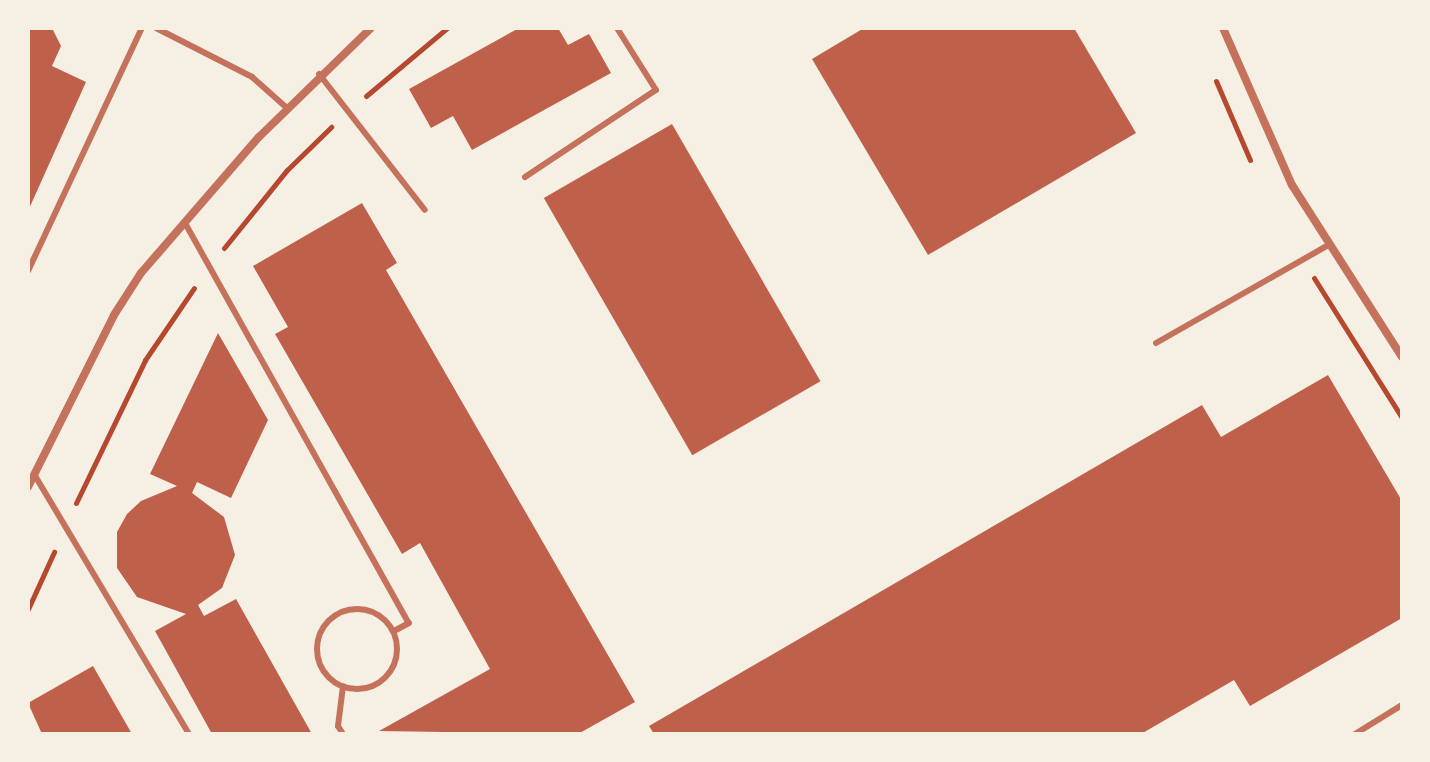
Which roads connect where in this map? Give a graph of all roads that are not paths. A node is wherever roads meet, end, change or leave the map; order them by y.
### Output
1 (142, 28) edge
2 (156, 28) edge
3 (371, 28) edge
4 (617, 28) edge
5 (1223, 28) edge
6 (319, 74) junction
7 (287, 108) junction
8 (525, 177) dead end
9 (425, 210) dead end
10 (184, 221) junction
11 (1330, 244) junction
12 (28, 271) edge
13 (1156, 343) dead end
14 (1402, 357) edge
15 (33, 469) edge
16 (28, 487) edge
17 (394, 631) junction
18 (343, 686) junction
19 (1402, 705) edge
20 (189, 734) edge
21 (343, 734) edge
22 (1355, 734) edge

1 - 12 lane
2 - 7 lane
3 - 6 street
4 - 8 lane
5 - 11 street
6 - 7 street
6 - 9 lane
7 - 10 street
10 - 15 street
10 - 17 lane
11 - 13 lane
11 - 14 street
15 - 16 street
15 - 20 lane
17 - 18 lane
17 - 18 lane
18 - 21 lane
19 - 22 lane

